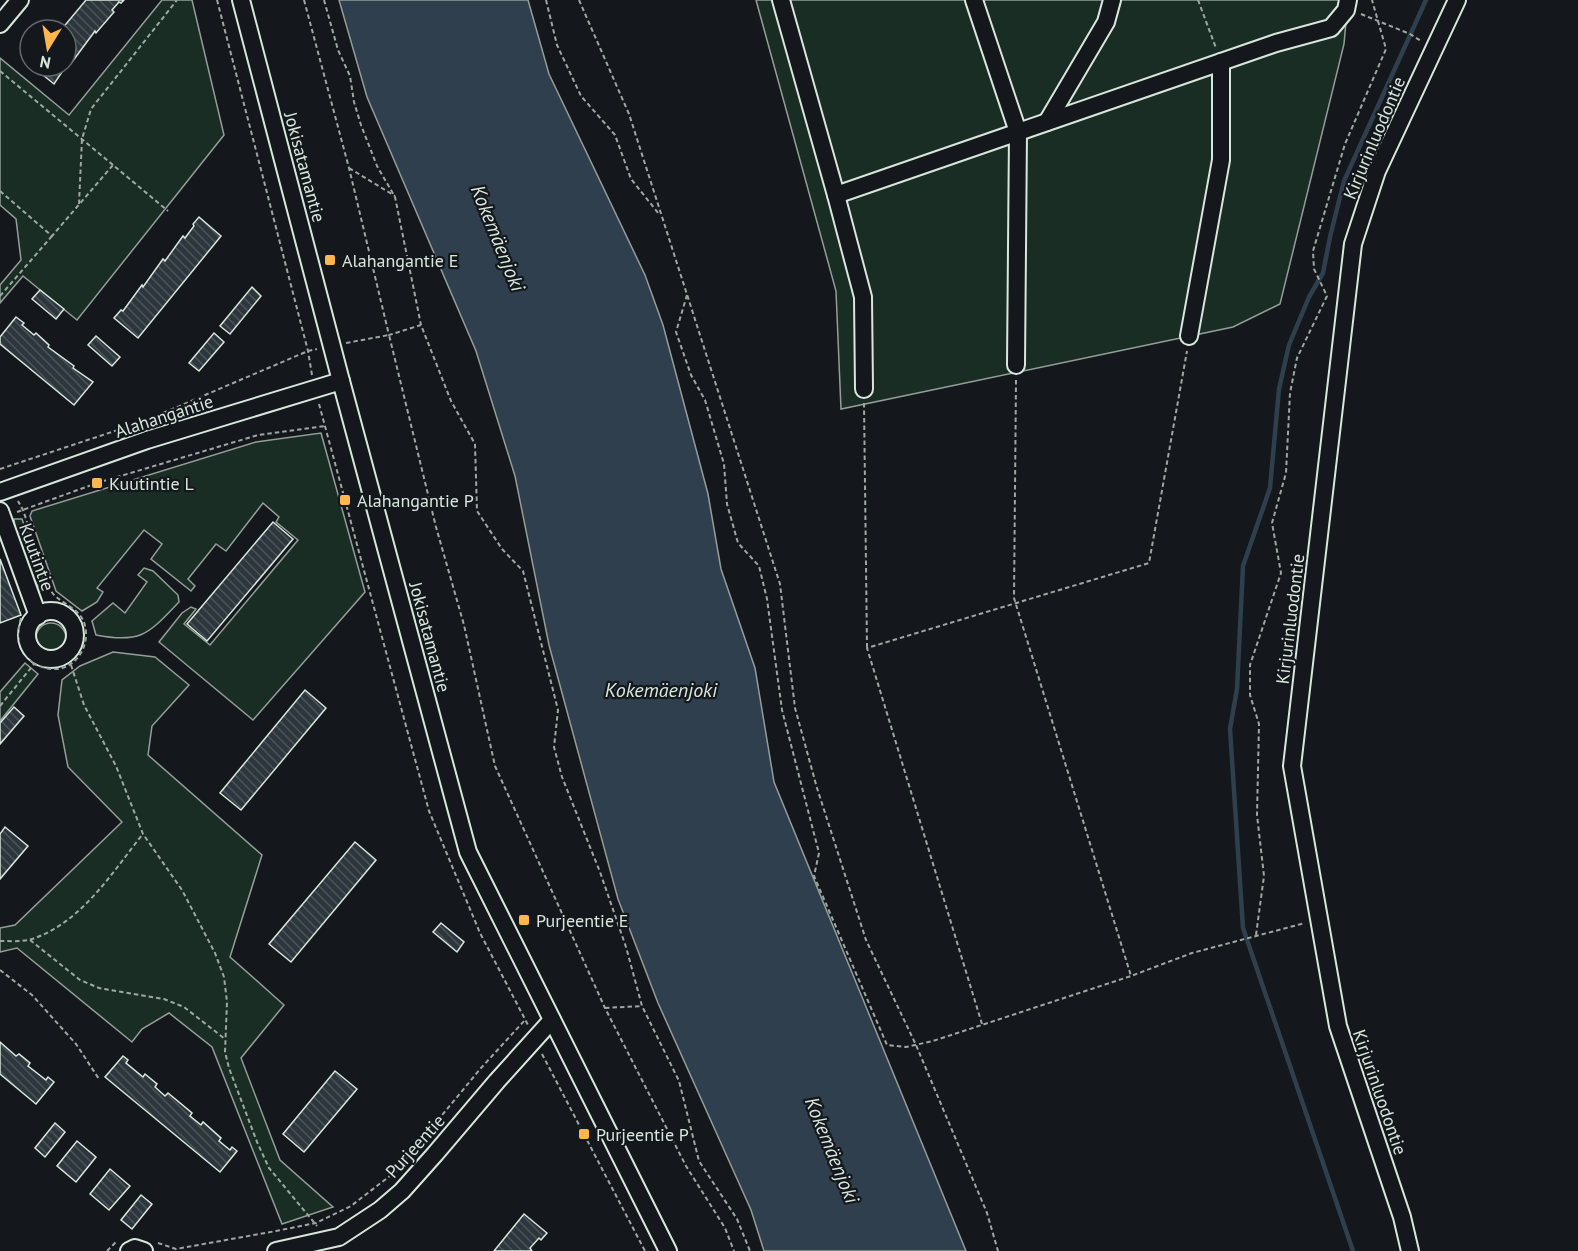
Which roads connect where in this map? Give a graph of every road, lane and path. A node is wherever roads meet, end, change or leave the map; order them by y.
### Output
1 (20, 0) edge
2 (177, 0) edge
3 (241, 0) edge
4 (304, 0) edge
5 (324, 0) edge
6 (546, 0) edge
7 (579, 0) edge
8 (781, 0) edge
9 (974, 0) edge
10 (1112, 0) edge
11 (1198, 0) edge
12 (1372, 0) edge
13 (1457, 0) edge
14 (1347, 5) edge
15 (1376, 19) junction
16 (0, 24) edge
17 (1434, 48) junction
18 (1221, 62) junction
19 (0, 71) edge
20 (1047, 122) junction
21 (1018, 132) junction
22 (82, 139) junction
23 (113, 165) junction
24 (348, 168) junction
25 (0, 191) edge
26 (836, 195) junction
27 (395, 197) junction
28 (80, 204) junction
29 (168, 211) dead end
30 (662, 217) junction
31 (52, 236) junction
32 (687, 295) junction
33 (0, 296) edge
34 (421, 325) junction
35 (389, 335) junction
36 (1189, 336) joint
37 (331, 345) junction
38 (308, 351) dead end
39 (1016, 365) joint
40 (341, 381) junction
41 (864, 388) joint
42 (325, 426) dead end
43 (0, 469) edge
44 (0, 492) edge
45 (1, 514) edge
46 (1016, 603) junction
47 (31, 614) joint
48 (867, 648) junction
49 (34, 664) dead end
50 (71, 665) dead end
51 (143, 834) junction
52 (1319, 920) junction
53 (1256, 935) junction
54 (30, 940) junction
55 (0, 941) edge
56 (0, 970) edge
57 (1131, 976) junction
58 (642, 1006) junction
59 (605, 1008) junction
60 (525, 1020) dead end
61 (552, 1020) junction
62 (983, 1025) junction
63 (226, 1040) junction
64 (916, 1044) junction
65 (99, 1079) dead end
66 (316, 1223) junction
67 (322, 1241) junction
68 (125, 1246) edge
69 (149, 1246) edge
70 (107, 1251) edge
71 (276, 1251) edge
72 (668, 1251) edge
73 (734, 1251) edge
74 (750, 1251) edge
75 (998, 1251) edge
76 (1410, 1251) edge

1 - 16 street
2 - 22 path
3 - 37 street, Jokisatamantie
4 - 24 path
5 - 27 path
6 - 30 path
7 - 30 path
8 - 26 street
9 - 21 street
10 - 20 street
11 - 18 path
12 - 15 path
13 - 17 street, Kirjurinluodontie
14 - 15 path
14 - 18 street
15 - 17 path
15 - 53 path
17 - 52 street, Kirjurinluodontie
18 - 20 street
18 - 36 street
19 - 22 path
20 - 21 street
21 - 26 street
21 - 39 street
22 - 23 path
22 - 28 path
23 - 28 path
23 - 29 path
24 - 27 path
24 - 35 path
25 - 31 path
26 - 41 street
27 - 34 path
28 - 31 path
30 - 32 path
31 - 33 path
32 - 64 path
32 - 64 path
34 - 35 path
34 - 58 path
35 - 37 path
35 - 59 path
36 - 46 path
37 - 40 street, Jokisatamantie
38 - 43 path
39 - 46 path
40 - 44 street, Alahangantie
40 - 61 street, Jokisatamantie
41 - 48 path
42 - 45 path
45 - 47 street, Kuutintie
46 - 48 path
46 - 57 path
47 - 49 path
48 - 62 path
50 - 51 path
51 - 54 path
51 - 63 path
52 - 53 path
52 - 76 street, Kirjurinluodontie
53 - 57 path
54 - 55 path
54 - 63 path
56 - 65 path
57 - 62 path
58 - 59 path
58 - 74 path
59 - 73 path
60 - 66 path
61 - 67 street, Purjeentie
61 - 72 street, Jokisatamantie
62 - 64 path
63 - 66 path
64 - 75 path
66 - 67 path
66 - 69 path
67 - 71 street, Purjeentie
68 - 69 street
68 - 70 path

